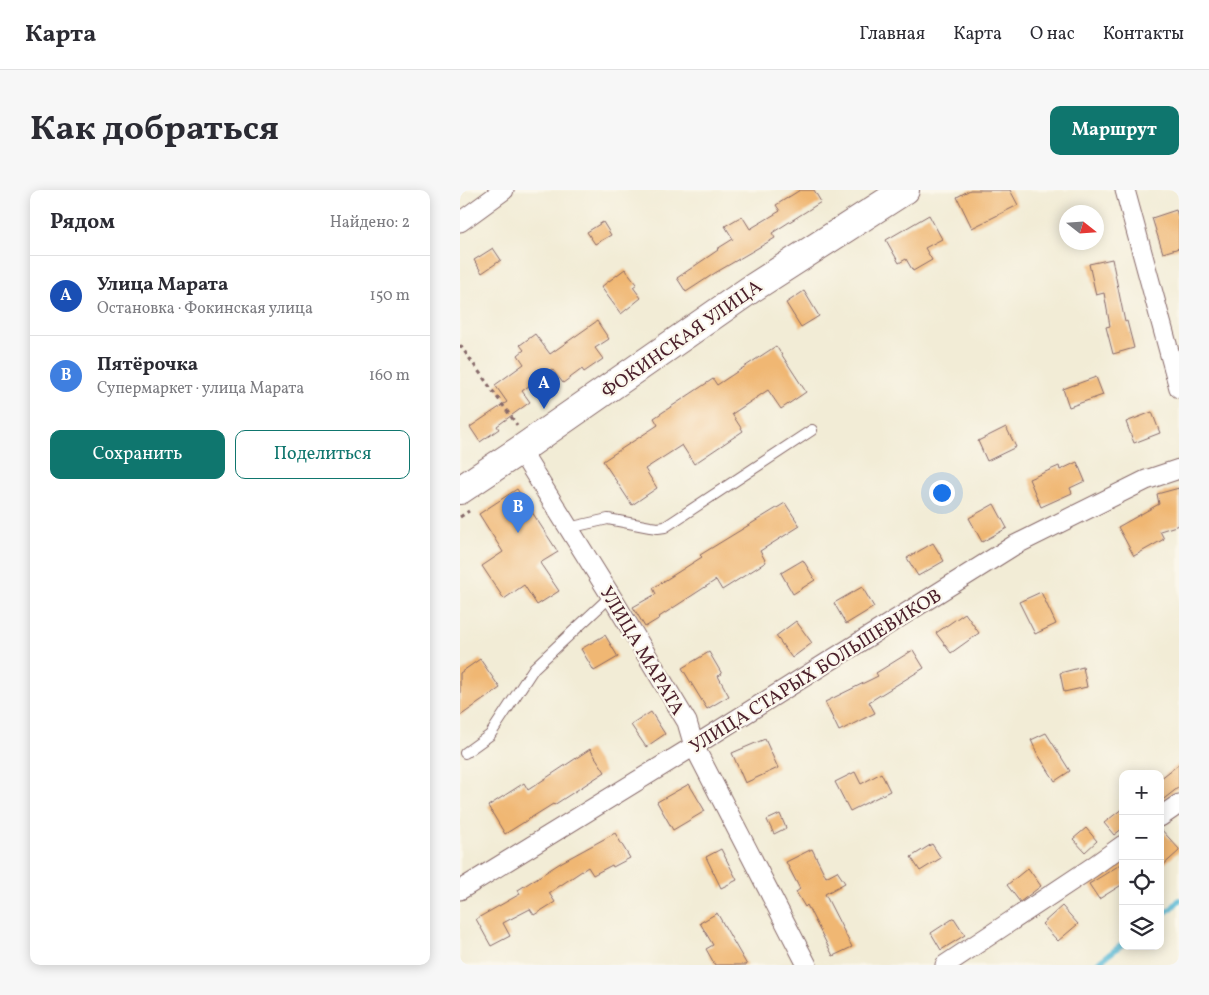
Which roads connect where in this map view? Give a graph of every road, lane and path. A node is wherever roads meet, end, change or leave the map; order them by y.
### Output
1 (504, 190) edge
2 (905, 190) edge
3 (1124, 190) edge
4 (460, 222) edge
5 (460, 345) edge
6 (1179, 388) edge
7 (812, 430) dead end
8 (518, 437) junction
9 (1179, 468) edge
10 (460, 490) edge
11 (568, 528) junction
12 (611, 596) junction
13 (694, 746) junction
14 (465, 753) dead end
15 (1179, 804) edge
16 (1163, 815) edge
17 (1119, 848) edge
18 (460, 890) edge
19 (807, 965) edge
20 (945, 965) edge

1 - 4 street
2 - 8 main road, ФОКИНСКАЯ УЛИЦА
3 - 6 street
5 - 8 path
7 - 11 lane
8 - 10 main road, ФОКИНСКАЯ УЛИЦА
8 - 11 street, УЛИЦА МАРАТА
9 - 13 street, УЛИЦА СТАРЫХ БОЛЬШЕВИКОВ
11 - 12 street, УЛИЦА МАРАТА
12 - 13 street, УЛИЦА МАРАТА
12 - 14 lane
13 - 18 street, УЛИЦА СТАРЫХ БОЛЬШЕВИКОВ
13 - 19 street, УЛИЦА МАРАТА
15 - 16 street
17 - 20 street

